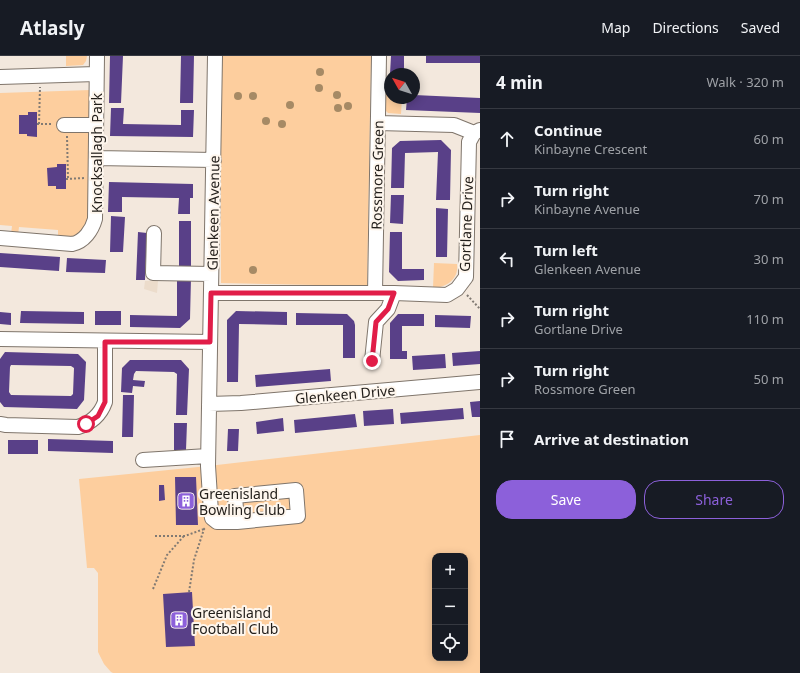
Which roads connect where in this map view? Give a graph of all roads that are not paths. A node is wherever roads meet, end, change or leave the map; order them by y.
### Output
1 (97, 56) edge
2 (215, 56) edge
3 (379, 56) edge
4 (96, 74) junction
5 (0, 77) edge
6 (378, 123) junction
7 (66, 125) road end
8 (96, 126) junction
9 (477, 132) edge
10 (96, 158) junction
11 (214, 160) junction
12 (154, 233) dead end
13 (0, 238) edge
14 (211, 274) junction
15 (211, 293) junction
16 (374, 293) junction
17 (394, 293) junction
18 (0, 339) edge
19 (105, 342) junction
20 (210, 342) junction
21 (372, 361) dead end
22 (480, 382) edge
23 (209, 404) junction
24 (0, 424) edge
25 (143, 460) dead end
26 (208, 461) junction
27 (237, 522) dead end

1 - 4 street, Knocksallagh Park
2 - 11 street, Glenkeen Avenue
3 - 6 street, Rossmore Green
4 - 5 street, Knocksallagh Park
4 - 8 street, Knocksallagh Park
6 - 9 street
6 - 16 street, Rossmore Green
7 - 8 street
8 - 10 street, Knocksallagh Park
9 - 17 street, Gortlane Drive
10 - 11 street
10 - 13 street, Knocksallagh Park
11 - 14 street, Glenkeen Avenue
12 - 14 street
14 - 15 street, Glenkeen Avenue
15 - 16 street, Gortlane Drive
15 - 20 street, Glenkeen Avenue
16 - 17 street, Gortlane Drive
17 - 21 street
18 - 19 street
19 - 20 street
19 - 24 street
20 - 23 street, Glenkeen Avenue
22 - 23 street, Glenkeen Drive
23 - 26 street, Glenkeen Avenue
25 - 26 street
26 - 27 street, Glenkeen Avenue

